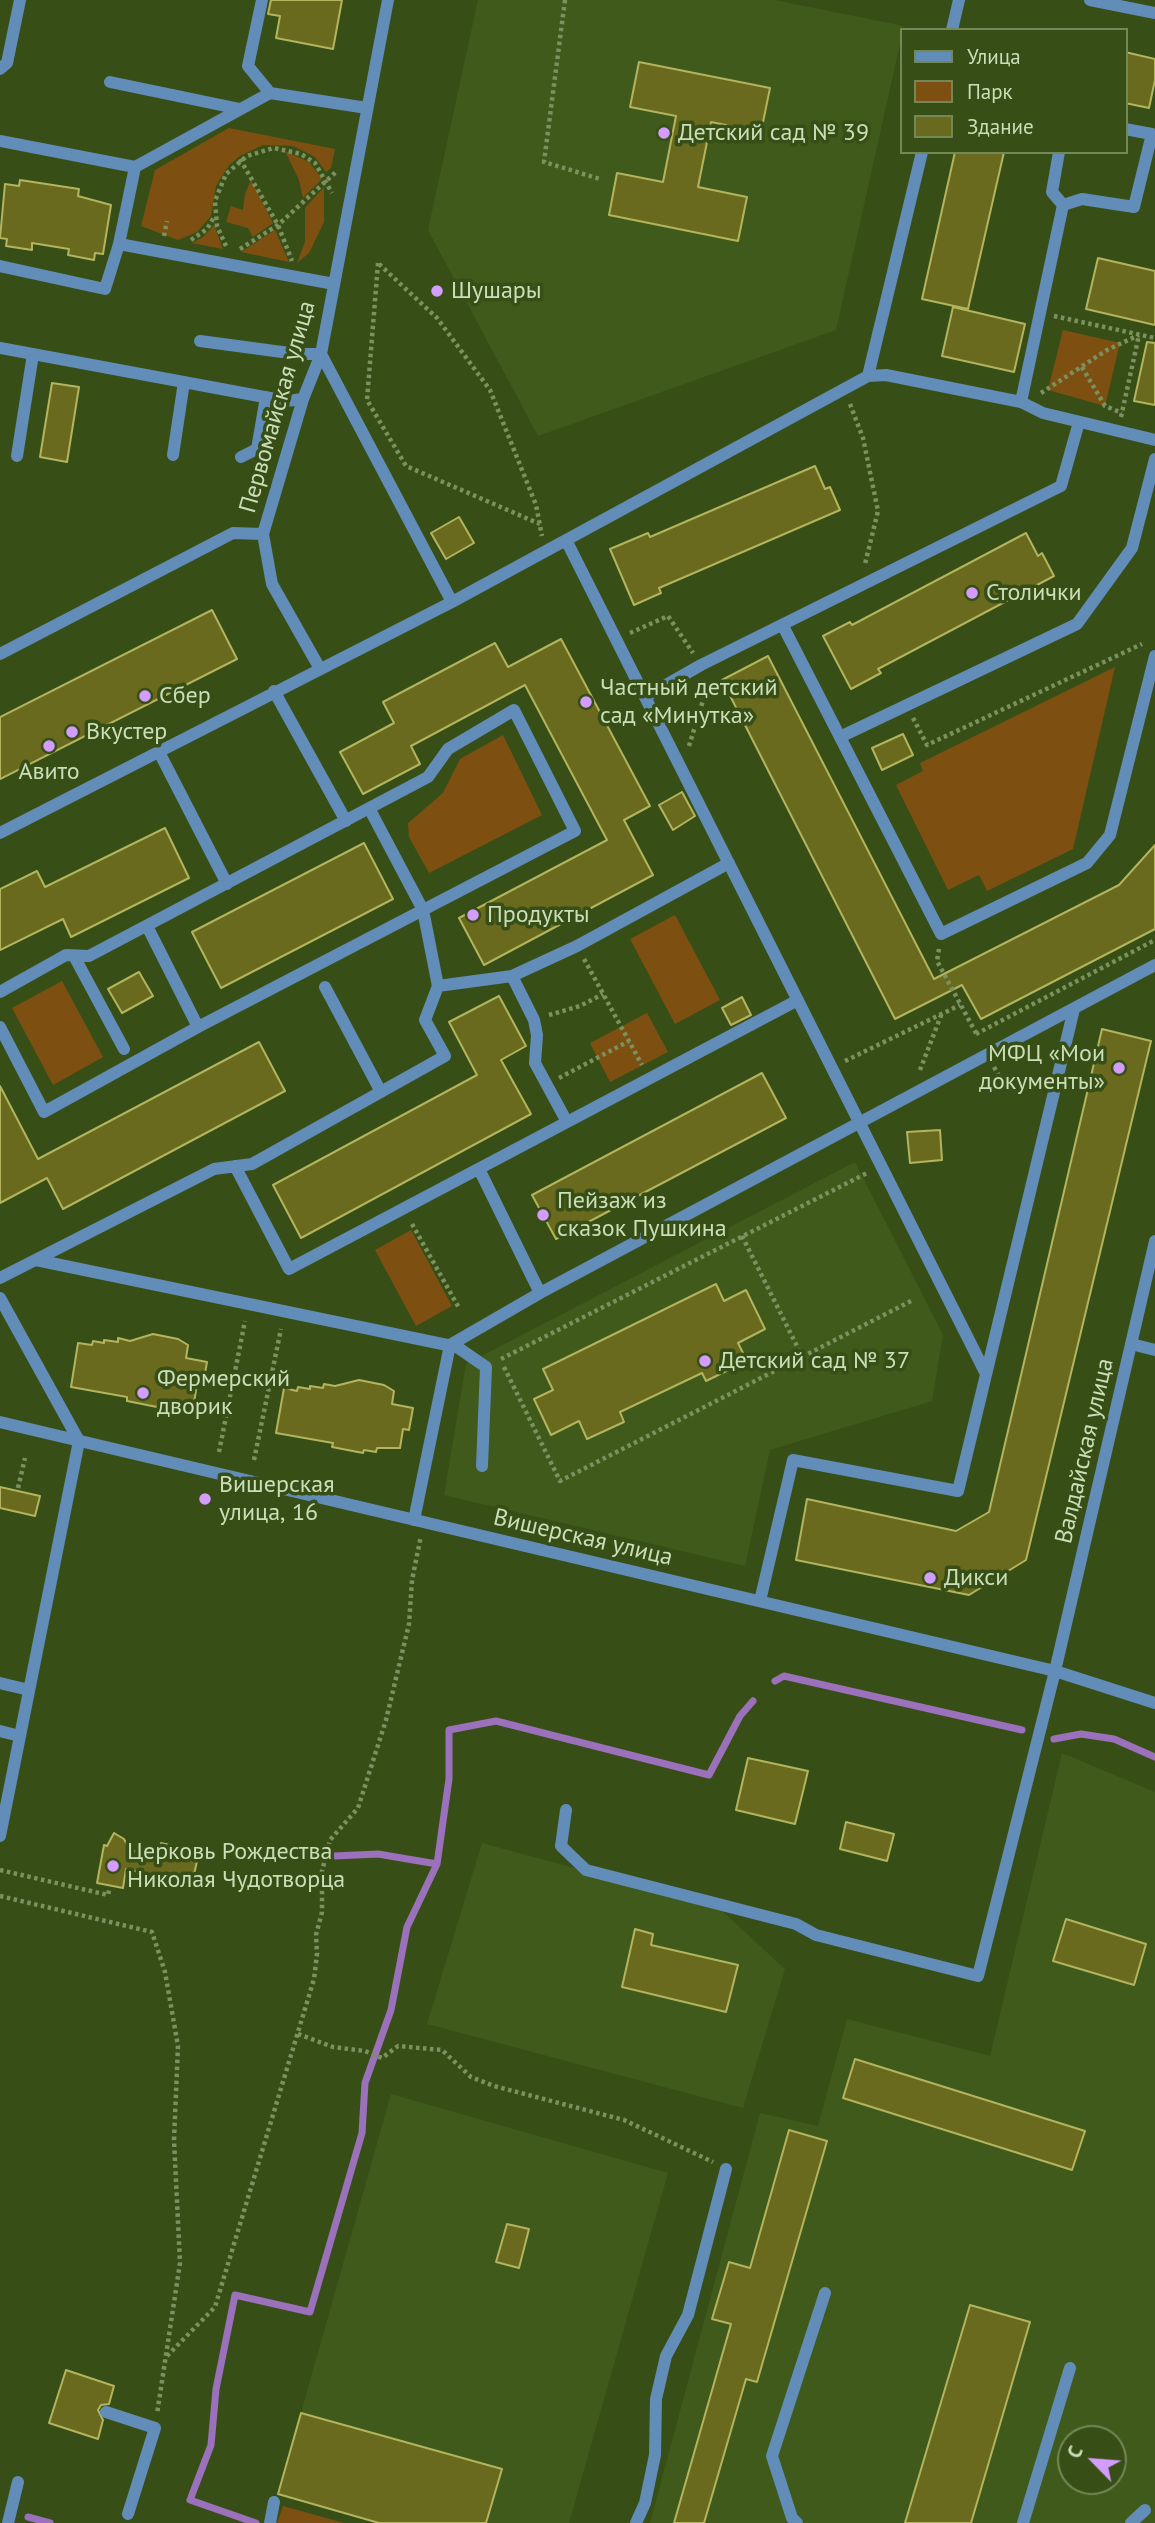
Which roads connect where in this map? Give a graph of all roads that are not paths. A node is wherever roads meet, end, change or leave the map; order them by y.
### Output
1 (20, 0) edge
2 (262, 0) edge
3 (388, 0) edge
4 (959, 0) edge
5 (1090, 0) edge
6 (1155, 13) edge
7 (952, 28) edge
8 (0, 69) edge
9 (110, 82) dead end
10 (270, 93) junction
11 (367, 108) junction
12 (240, 109) junction
13 (1127, 129) edge
14 (0, 141) edge
15 (922, 154) edge
16 (1059, 154) edge
17 (135, 167) junction
18 (1063, 205) junction
19 (119, 244) junction
20 (0, 266) edge
21 (334, 284) junction
22 (200, 341) dead end
23 (0, 348) edge
24 (33, 354) junction
25 (321, 354) junction
26 (868, 376) junction
27 (184, 382) junction
28 (267, 397) junction
29 (303, 399) junction
30 (1021, 402) junction
31 (1079, 422) junction
32 (1155, 440) edge
33 (173, 455) dead end
34 (17, 456) dead end
35 (241, 457) dead end
36 (1155, 459) edge
37 (262, 534) junction
38 (566, 540) junction
39 (452, 602) junction
40 (783, 626) junction
41 (0, 654) edge
42 (1155, 656) edge
43 (319, 667) junction
44 (274, 691) junction
45 (645, 696) junction
46 (841, 737) junction
47 (159, 752) junction
48 (369, 808) junction
49 (346, 821) junction
50 (0, 833) edge
51 (729, 863) junction
52 (227, 884) junction
53 (423, 910) junction
54 (147, 926) junction
55 (74, 956) junction
56 (1155, 965) edge
57 (512, 976) junction
58 (438, 986) junction
59 (325, 987) dead end
60 (0, 992) edge
61 (797, 1000) junction
62 (1074, 1009) junction
63 (0, 1027) edge
64 (198, 1027) junction
65 (124, 1049) dead end
66 (381, 1092) junction
67 (567, 1122) junction
68 (860, 1124) junction
69 (235, 1166) junction
70 (479, 1169) junction
71 (1155, 1241) edge
72 (36, 1260) junction
73 (0, 1278) edge
74 (540, 1293) junction
75 (0, 1298) edge
76 (1131, 1344) junction
77 (450, 1345) junction
78 (1155, 1350) edge
79 (985, 1372) junction
80 (0, 1422) edge
81 (79, 1441) junction
82 (482, 1466) dead end
83 (419, 1521) junction
84 (760, 1601) junction
85 (1055, 1671) junction
86 (0, 1683) edge
87 (29, 1690) junction
88 (1155, 1703) edge
89 (0, 1731) edge
90 (20, 1736) junction
91 (566, 1810) dead end
92 (0, 1836) edge
93 (726, 2169) road end
94 (825, 2292) dead end
95 (1070, 2368) dead end
96 (106, 2412) dead end
97 (18, 2482) dead end
98 (274, 2502) dead end
99 (1145, 2510) dead end
100 (128, 2514) dead end
101 (8, 2523) edge
102 (270, 2523) edge
103 (636, 2523) edge
104 (797, 2523) edge
105 (1023, 2523) edge
106 (1132, 2523) edge

1 - 8 street
2 - 10 street
3 - 11 street, Первомайская улица
4 - 7 street
5 - 6 street
9 - 12 street
10 - 11 street
10 - 12 street
11 - 21 street, Первомайская улица
12 - 17 street
13 - 18 street
14 - 17 street
15 - 26 street
16 - 18 street
17 - 19 street
18 - 30 street
19 - 20 street
19 - 21 street
21 - 25 street, Первомайская улица
22 - 25 street
23 - 24 street
24 - 27 street
24 - 34 street
25 - 29 street, Первомайская улица
25 - 39 street
26 - 30 street
26 - 38 street
27 - 28 street
27 - 33 street
28 - 29 street
28 - 35 street
29 - 37 street, Первомайская улица
30 - 31 street
31 - 32 street
31 - 40 street
36 - 46 street
37 - 41 street
37 - 43 street, Первомайская улица
38 - 39 street
38 - 45 street
39 - 43 street
40 - 45 street
40 - 46 street
42 - 46 street
43 - 44 street
44 - 47 street
44 - 49 street
45 - 51 street
47 - 50 street
47 - 52 street
48 - 49 street
48 - 53 street
48 - 53 street
49 - 52 street
51 - 57 street
51 - 61 street
52 - 54 street
53 - 58 street
53 - 64 street
54 - 55 street
54 - 64 street
55 - 60 street
55 - 65 street
56 - 62 street
57 - 58 street
57 - 67 street
58 - 66 street
59 - 66 street
61 - 67 street
61 - 68 street
62 - 68 street
62 - 79 street
63 - 64 street
66 - 69 street
67 - 70 street
68 - 74 street
68 - 79 street
69 - 70 street
69 - 72 street
70 - 74 street
71 - 76 street, Валдайская улица
72 - 73 street
72 - 77 street
74 - 77 street
75 - 81 street
76 - 78 street
76 - 85 street, Валдайская улица
77 - 82 street
77 - 83 street
79 - 84 street
80 - 81 street, Вишерская улица
81 - 83 street, Вишерская улица
81 - 87 street
83 - 84 street, Вишерская улица
84 - 85 street, Вишерская улица
85 - 88 street, Вишерская улица
85 - 91 street, Валдайская улица
86 - 87 street
87 - 90 street
89 - 90 street
90 - 92 street
93 - 103 street
94 - 104 street
95 - 105 street
96 - 100 street
97 - 101 street
98 - 102 street
99 - 106 street

